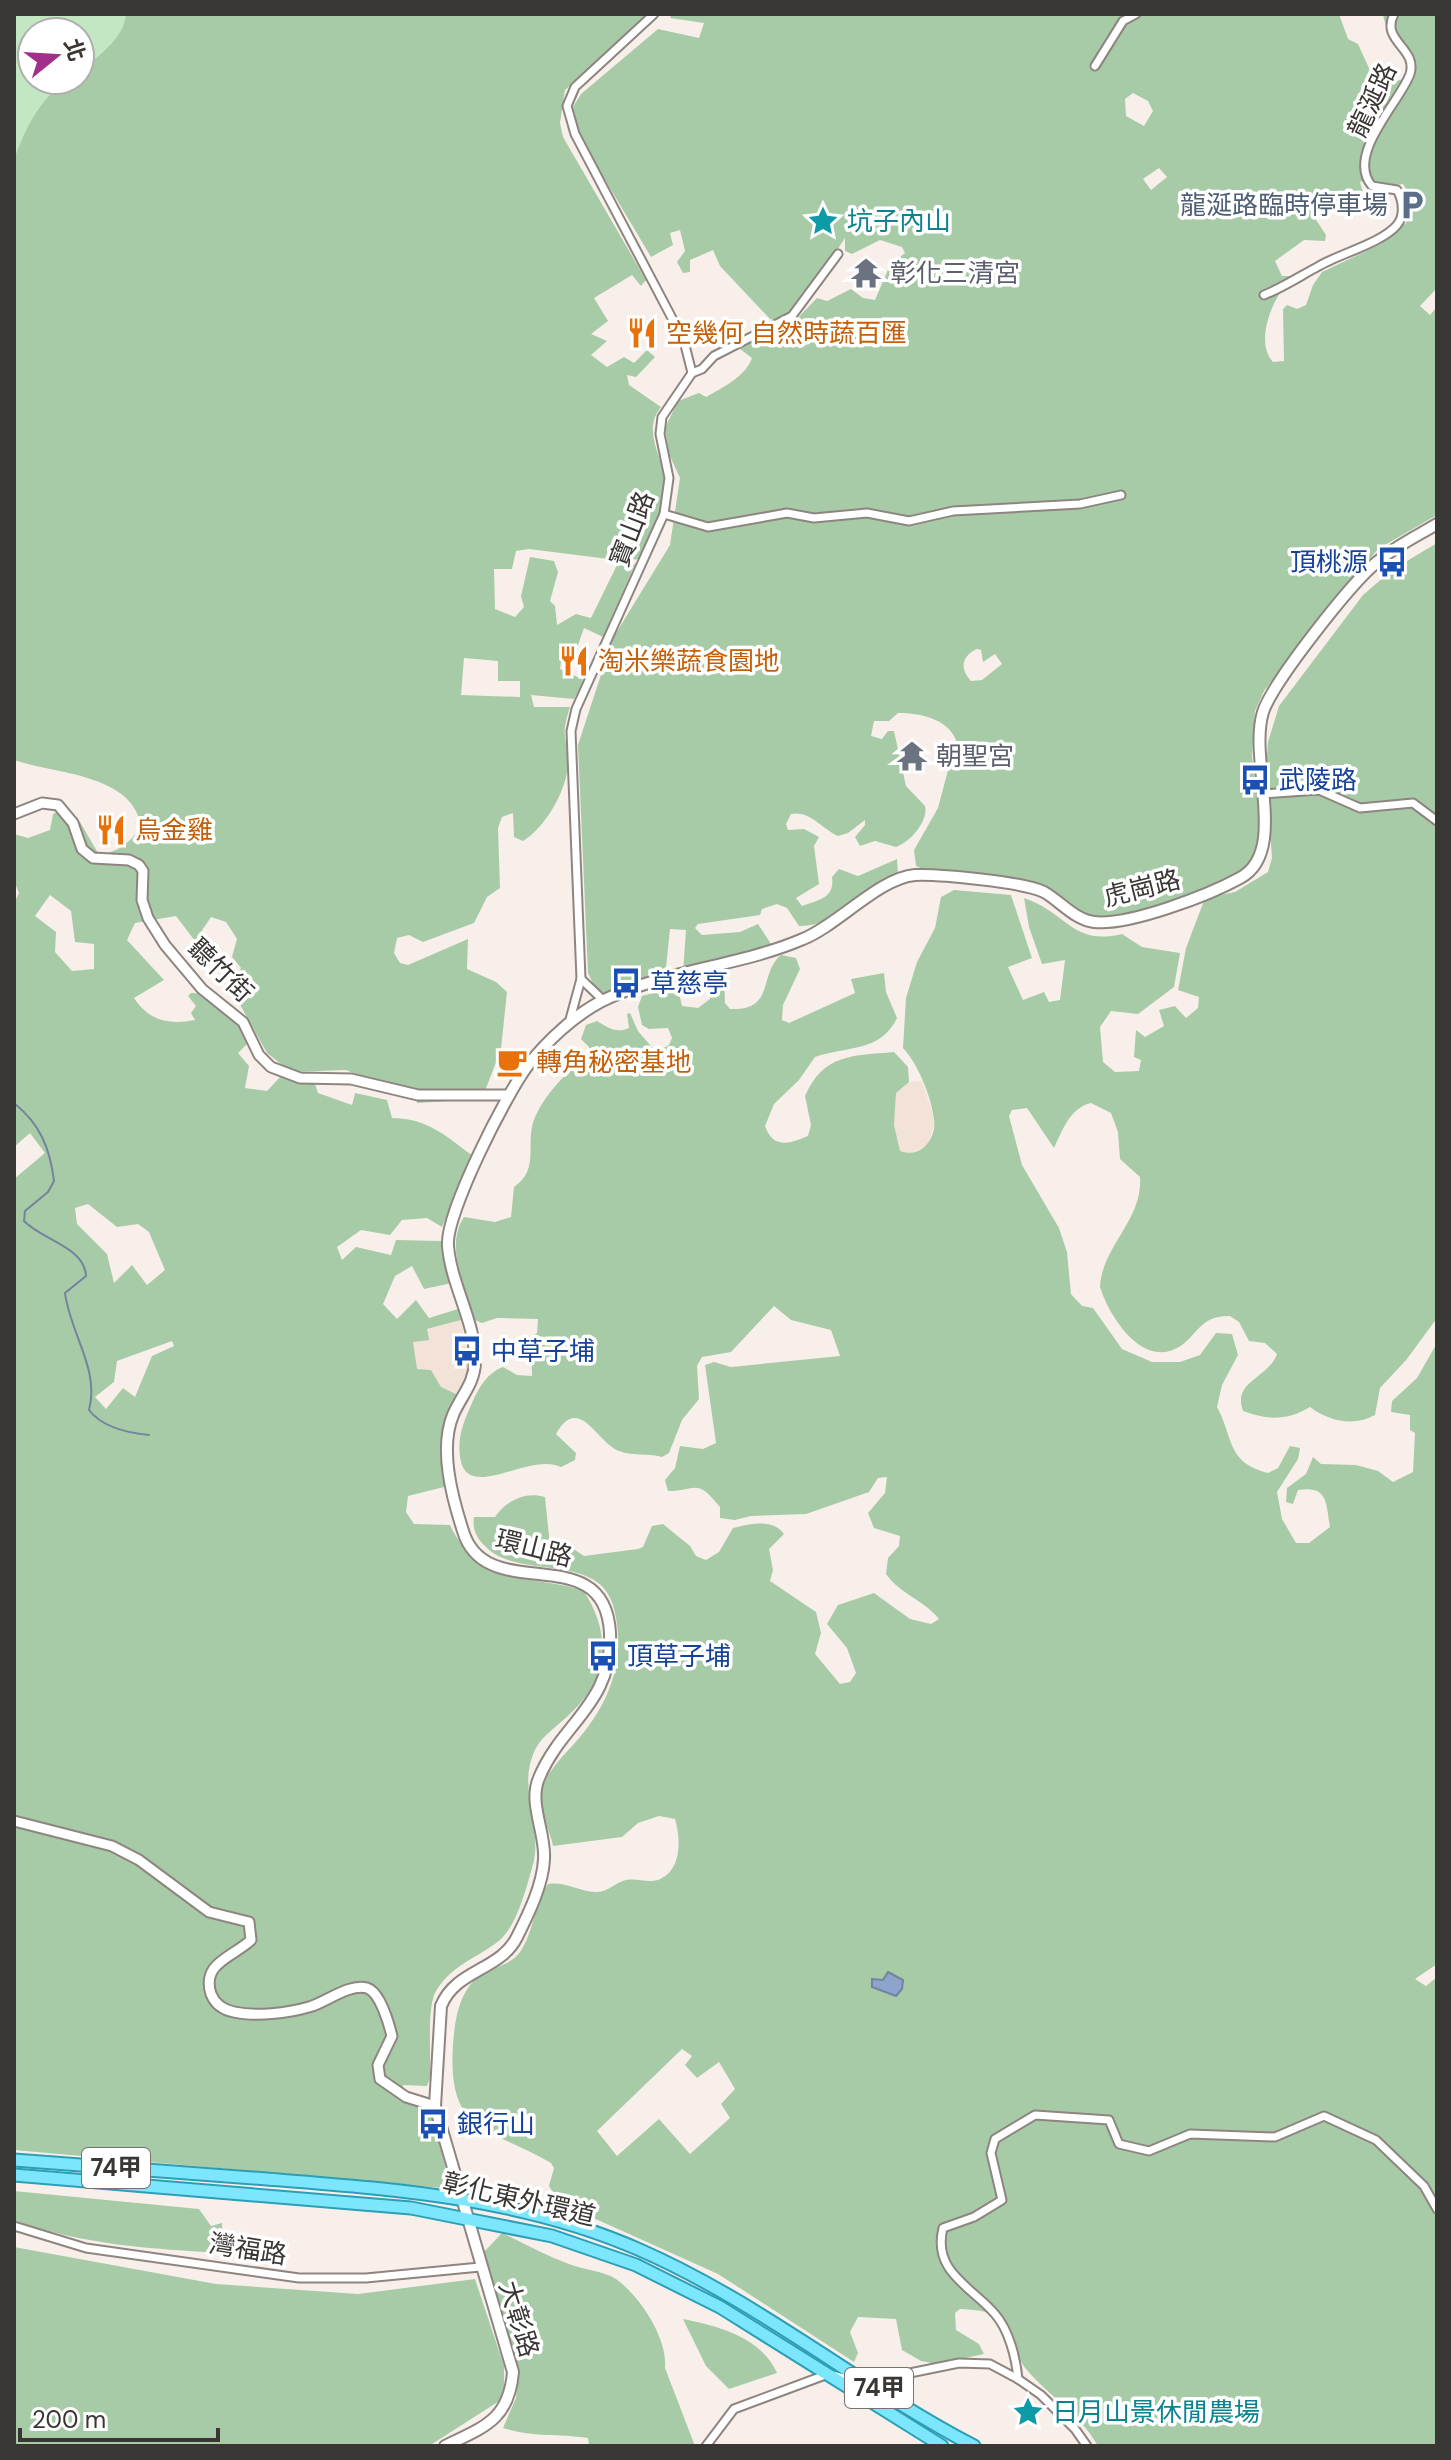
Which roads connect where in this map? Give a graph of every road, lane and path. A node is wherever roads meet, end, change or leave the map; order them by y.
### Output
1 (654, 14) edge
2 (1136, 14) edge
3 (1394, 14) edge
4 (1095, 66) dead end
5 (838, 254) dead end
6 (1264, 295) dead end
7 (692, 373) junction
8 (1121, 495) dead end
9 (664, 514) junction
10 (1437, 524) edge
11 (1263, 794) junction
12 (14, 814) edge
13 (1437, 821) edge
14 (581, 979) junction
15 (603, 1000) junction
16 (568, 1025) junction
17 (510, 1095) junction
18 (14, 1821) edge
19 (435, 2106) junction
20 (14, 2163) edge
21 (14, 2175) edge
22 (14, 2182) edge
23 (218, 2186) junction
24 (438, 2207) junction
25 (1437, 2209) edge
26 (465, 2211) junction
27 (14, 2226) edge
28 (553, 2231) junction
29 (480, 2267) junction
30 (790, 2346) junction
31 (825, 2376) junction
32 (857, 2379) junction
33 (1018, 2379) junction
34 (966, 2444) edge
35 (445, 2446) edge
36 (706, 2446) edge
37 (931, 2446) edge
38 (942, 2446) edge
39 (1087, 2446) edge

1 - 7 street
2 - 4 street
3 - 6 street, 龍涎路
5 - 7 street
7 - 9 street, 寶山路
8 - 9 street
9 - 14 street, 寶山路
10 - 11 main road, 虎崗路
11 - 13 street
11 - 15 main road, 虎崗路
12 - 17 street, 聽竹街
14 - 15 street
14 - 16 street, 寶山路
15 - 16 main road, 環山路
16 - 17 main road, 環山路
17 - 19 main road, 環山路
18 - 19 street
19 - 26 main road, 環山路
20 - 23 main road, 彰化東外環道 / 74甲
21 - 23 main road, 彰化東外環道 / 74甲
22 - 23 main road, 74甲
23 - 24 main road, 彰化東外環道 / 74甲
24 - 26 main road, 彰化東外環道 / 74甲
24 - 26 main road, 74甲
25 - 33 street
26 - 28 main road, 彰化東外環道 / 74甲
26 - 28 main road, 74甲
26 - 29 main road, 環山路
27 - 29 street, 灣福路
28 - 30 main road, 彰化東外環道 / 74甲
29 - 35 main road, 大彰路
30 - 31 main road, 彰化東外環道 / 74甲
30 - 32 main road, 彰化東外環道 / 74甲
31 - 32 street
31 - 36 street
31 - 37 main road, 74甲
31 - 38 main road, 彰化東外環道 / 74甲
32 - 33 street
32 - 34 main road, 彰化東外環道 / 74甲
33 - 39 street

